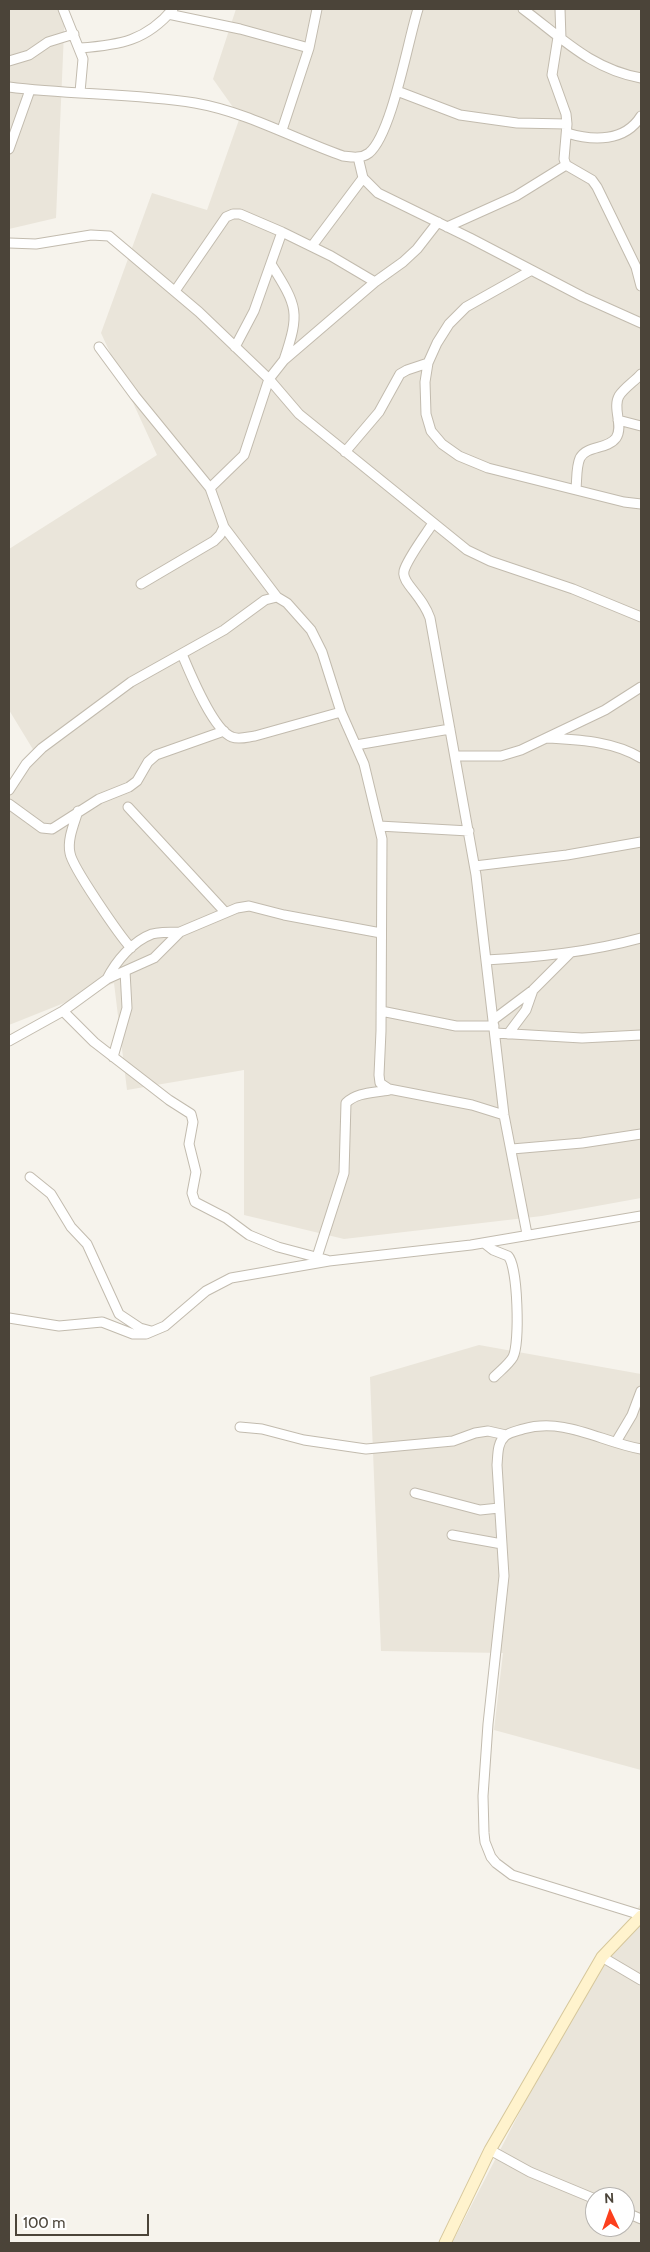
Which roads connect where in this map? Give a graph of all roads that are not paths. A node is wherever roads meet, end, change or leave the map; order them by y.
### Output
1 (63, 9) edge
2 (318, 9) edge
3 (418, 9) edge
4 (523, 9) edge
5 (560, 9) edge
6 (171, 12) edge
7 (74, 34) junction
8 (560, 38) junction
9 (80, 48) junction
10 (309, 48) junction
11 (9, 60) edge
12 (641, 78) edge
13 (9, 88) edge
14 (30, 90) junction
15 (397, 91) junction
16 (80, 92) junction
17 (641, 116) edge
18 (567, 129) junction
19 (282, 130) junction
20 (9, 146) edge
21 (358, 157) junction
22 (566, 165) junction
23 (363, 178) junction
24 (438, 222) junction
25 (447, 226) junction
26 (282, 232) junction
27 (9, 243) edge
28 (312, 246) junction
29 (271, 264) junction
30 (530, 271) junction
31 (375, 282) junction
32 (641, 286) edge
33 (175, 291) junction
34 (641, 323) edge
35 (99, 347) dead end
36 (235, 347) junction
37 (284, 360) junction
38 (428, 362) junction
39 (641, 374) edge
40 (269, 379) junction
41 (618, 420) junction
42 (641, 426) edge
43 (345, 452) junction
44 (210, 488) junction
45 (576, 489) junction
46 (641, 504) edge
47 (433, 523) junction
48 (224, 527) junction
49 (141, 584) dead end
50 (277, 597) junction
51 (641, 618) edge
52 (182, 654) junction
53 (641, 687) edge
54 (340, 712) junction
55 (450, 729) junction
56 (224, 731) junction
57 (547, 738) junction
58 (356, 745) junction
59 (455, 756) junction
60 (641, 758) edge
61 (9, 790) edge
62 (9, 804) edge
63 (128, 807) dead end
64 (78, 812) junction
65 (379, 826) junction
66 (468, 831) junction
67 (641, 842) edge
68 (475, 866) junction
69 (226, 912) junction
70 (180, 932) junction
71 (381, 933) junction
72 (641, 938) edge
73 (131, 948) junction
74 (570, 953) junction
75 (486, 960) junction
76 (125, 971) junction
77 (107, 979) junction
78 (533, 990) junction
79 (63, 1011) junction
80 (381, 1011) junction
81 (494, 1026) junction
82 (14, 1033) edge
83 (508, 1034) junction
84 (641, 1035) edge
85 (9, 1041) edge
86 (113, 1057) junction
87 (389, 1090) junction
88 (504, 1115) junction
89 (641, 1134) edge
90 (512, 1150) junction
91 (30, 1177) dead end
92 (641, 1216) edge
93 (527, 1234) junction
94 (484, 1243) junction
95 (317, 1257) junction
96 (329, 1261) junction
97 (9, 1318) edge
98 (154, 1332) junction
99 (494, 1377) dead end
100 (641, 1391) edge
101 (240, 1427) dead end
102 (506, 1435) junction
103 (616, 1442) junction
104 (641, 1449) edge
105 (416, 1493) dead end
106 (499, 1508) junction
107 (452, 1534) dead end
108 (502, 1544) junction
109 (641, 1915) edge
110 (602, 1957) junction
111 (641, 1980) edge
112 (490, 2150) junction
113 (585, 2195) edge
114 (445, 2243) edge

1 - 7 street
2 - 10 street
3 - 15 street
4 - 8 street
5 - 8 street
6 - 9 street
6 - 10 street
7 - 9 street
7 - 11 street
8 - 12 street
8 - 18 street
9 - 16 street
10 - 19 street
13 - 14 street
14 - 16 street
14 - 20 street
15 - 18 street
15 - 21 street
16 - 19 street
17 - 18 street
18 - 22 street
19 - 21 street
21 - 23 street
22 - 25 street
22 - 32 street
23 - 24 street
23 - 28 street
24 - 25 street
24 - 31 street
25 - 30 street
26 - 28 street
26 - 29 street
26 - 33 street
27 - 33 street
28 - 31 street
29 - 36 street
29 - 37 street
30 - 34 street
30 - 38 street
31 - 37 street
33 - 36 street
35 - 44 street
36 - 40 street
37 - 40 street
38 - 43 street
38 - 45 street
39 - 41 street
40 - 43 street
40 - 44 street
41 - 42 street
41 - 45 street
43 - 47 street
44 - 48 street
45 - 46 street
47 - 51 street
47 - 55 street
48 - 49 street
48 - 50 street
50 - 52 street
50 - 54 street
52 - 56 street
52 - 61 street
53 - 57 street
54 - 56 street
54 - 58 street
55 - 58 street
55 - 59 street
56 - 64 street
57 - 59 street
57 - 60 street
58 - 65 street
59 - 66 street
62 - 64 street
63 - 69 street
64 - 73 street
65 - 66 street
65 - 71 street
66 - 68 street
67 - 68 street
68 - 75 street
69 - 70 street
69 - 71 street
70 - 73 street
70 - 76 street
71 - 80 street
72 - 74 street
73 - 77 street
74 - 75 street
74 - 78 street
75 - 81 street
76 - 77 street
76 - 86 street
77 - 79 street
78 - 81 street
78 - 83 street
79 - 82 street
79 - 86 street
80 - 81 street
80 - 87 street
81 - 83 street
81 - 88 street
82 - 85 street
83 - 84 street
86 - 95 street
87 - 88 street
87 - 95 street
88 - 90 street
89 - 90 street
90 - 93 street
91 - 98 street
92 - 93 street
93 - 94 street
94 - 96 street
94 - 99 street
95 - 96 street
96 - 98 street
97 - 98 street
100 - 103 street
101 - 102 street
102 - 103 street
102 - 106 street
103 - 104 street
105 - 106 street
106 - 108 street
107 - 108 street
108 - 109 street
109 - 110 main road
110 - 111 street
110 - 112 main road
112 - 113 street
112 - 114 main road

